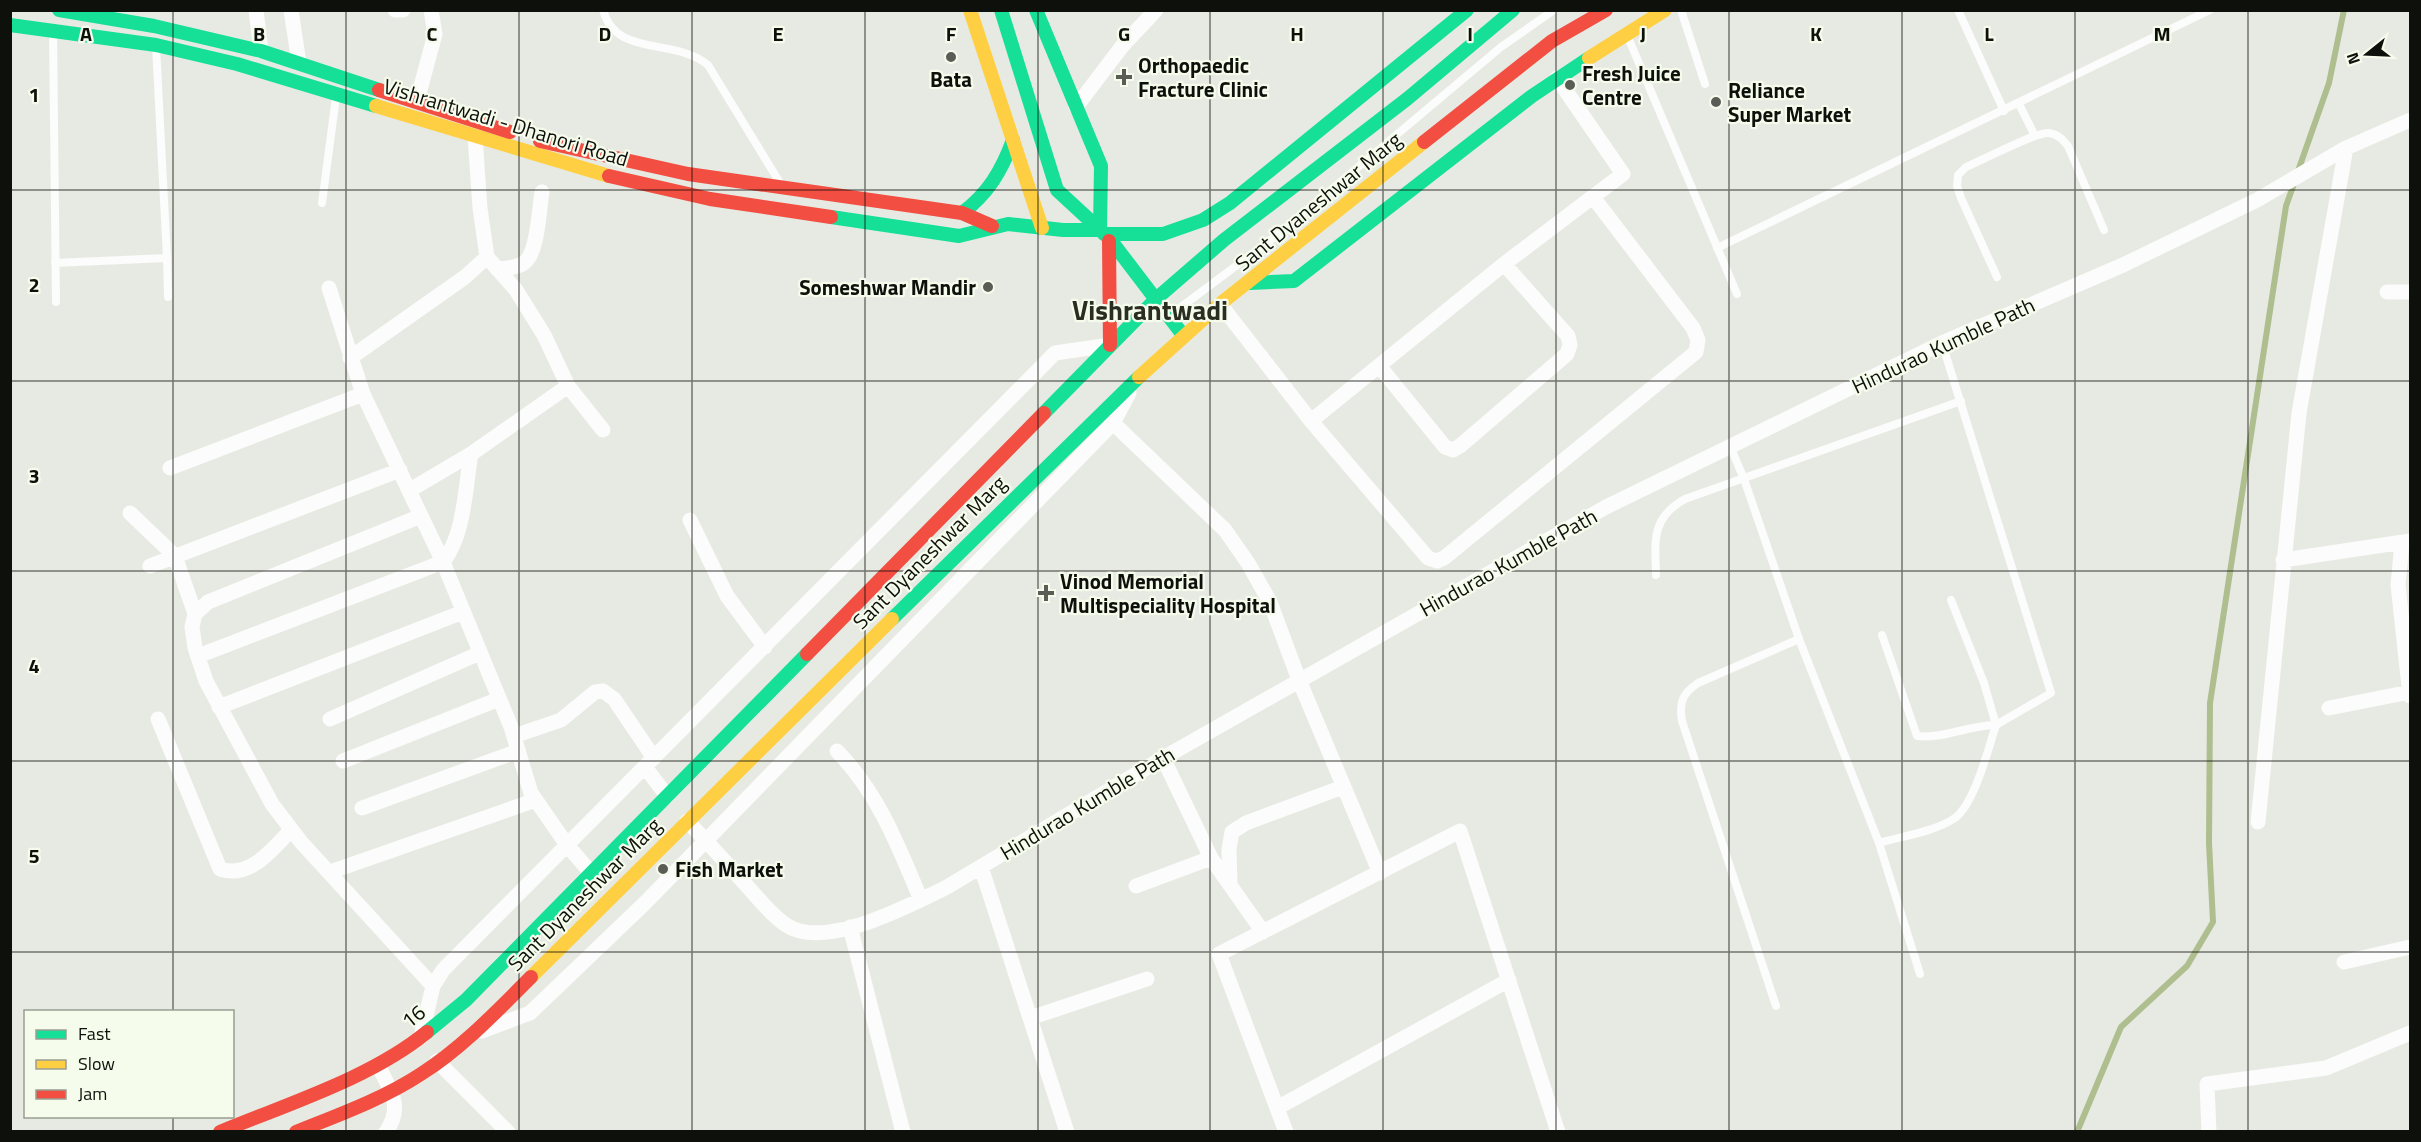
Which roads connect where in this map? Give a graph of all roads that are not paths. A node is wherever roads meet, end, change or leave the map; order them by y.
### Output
1 (60, 10) edge
2 (256, 10) edge
3 (291, 10) edge
4 (394, 10) edge
5 (403, 10) edge
6 (430, 10) edge
7 (603, 10) edge
8 (970, 10) edge
9 (1001, 10) edge
10 (1156, 10) edge
11 (1467, 10) edge
12 (1513, 10) edge
13 (1554, 10) edge
14 (1606, 10) edge
15 (1665, 10) edge
16 (1680, 10) edge
17 (1958, 10) edge
18 (2210, 10) edge
19 (1036, 11) edge
20 (10, 25) edge
21 (52, 30) junction
22 (1626, 33) junction
23 (156, 45) junction
24 (261, 51) junction
25 (299, 63) junction
26 (342, 77) junction
27 (1557, 78) junction
28 (1705, 84) dead end
29 (336, 94) junction
30 (417, 101) junction
31 (2019, 104) junction
32 (1076, 107) junction
33 (2004, 111) junction
34 (2410, 120) edge
35 (475, 136) junction
36 (2035, 136) junction
37 (1013, 140) junction
38 (2346, 148) junction
39 (782, 187) junction
40 (542, 192) dead end
41 (1593, 197) junction
42 (322, 203) dead end
43 (962, 213) junction
44 (992, 226) junction
45 (1042, 228) junction
46 (2104, 230) dead end
47 (1104, 235) junction
48 (1718, 248) junction
49 (487, 257) junction
50 (167, 258) junction
51 (55, 263) junction
52 (1504, 264) junction
53 (497, 269) junction
54 (1997, 277) dead end
55 (1250, 283) junction
56 (329, 288) dead end
57 (2387, 292) dead end
58 (2410, 292) edge
59 (1737, 294) dead end
60 (168, 297) dead end
61 (1156, 298) junction
62 (56, 302) dead end
63 (1220, 304) junction
64 (1169, 316) junction
65 (1183, 335) junction
66 (1942, 343) junction
67 (1110, 345) junction
68 (350, 358) junction
69 (1380, 367) junction
70 (1138, 377) junction
71 (568, 386) junction
72 (363, 394) junction
73 (1961, 401) junction
74 (1311, 421) junction
75 (1113, 423) junction
76 (603, 430) dead end
77 (1730, 446) junction
78 (471, 454) junction
79 (170, 468) dead end
80 (400, 470) junction
81 (1744, 479) junction
82 (410, 490) junction
83 (130, 513) dead end
84 (421, 516) junction
85 (690, 520) dead end
86 (2406, 542) edge
87 (175, 556) junction
88 (2283, 560) junction
89 (443, 562) junction
90 (150, 566) dead end
91 (1656, 575) dead end
92 (1951, 600) dead end
93 (463, 612) junction
94 (195, 614) junction
95 (1882, 635) dead end
96 (1798, 639) junction
97 (765, 646) junction
98 (480, 653) junction
99 (198, 656) junction
100 (1299, 680) junction
101 (2410, 693) edge
102 (500, 699) junction
103 (219, 707) junction
104 (2329, 708) dead end
105 (158, 719) dead end
106 (330, 719) dead end
107 (1996, 725) junction
108 (516, 744) junction
109 (837, 751) dead end
110 (1163, 758) junction
111 (343, 761) dead end
112 (650, 763) junction
113 (1343, 787) junction
114 (667, 796) junction
115 (536, 800) junction
116 (362, 808) dead end
117 (687, 821) junction
118 (2258, 822) dead end
119 (291, 830) junction
120 (707, 842) junction
121 (1879, 843) junction
122 (567, 845) junction
123 (1211, 858) junction
124 (981, 867) junction
125 (330, 872) junction
126 (591, 873) junction
127 (1380, 873) junction
128 (1230, 884) junction
129 (1136, 886) dead end
130 (921, 900) junction
131 (850, 927) junction
132 (1263, 932) junction
133 (2410, 947) edge
134 (2344, 962) dead end
135 (1920, 974) dead end
136 (1147, 979) dead end
137 (1509, 980) junction
138 (433, 986) junction
139 (1776, 1006) dead end
140 (1030, 1018) junction
141 (2410, 1033) edge
142 (469, 1035) junction
143 (421, 1037) junction
144 (437, 1061) junction
145 (378, 1065) junction
146 (391, 1091) junction
147 (282, 1106) junction
148 (1277, 1108) junction
149 (220, 1131) edge
150 (295, 1131) edge
151 (386, 1131) edge
152 (508, 1131) edge
153 (903, 1131) edge
154 (1067, 1131) edge
155 (1286, 1131) edge
156 (1558, 1131) edge
157 (2209, 1131) edge

1 - 24 main road, Vishrantwadi - Dhanori Road
2 - 24 street
3 - 25 street
4 - 5 street
6 - 30 street
7 - 39 lane
8 - 37 main road
9 - 47 main road
10 - 32 street
11 - 47 main road, Vishrantwadi - Dhanori Road
12 - 61 main road, Sant Dyaneshwar Marg
13 - 64 lane
14 - 55 main road, Sant Dyaneshwar Marg
15 - 22 main road
16 - 28 lane
17 - 33 lane
18 - 31 lane
19 - 32 main road
20 - 21 main road, Vishrantwadi - Dhanori Road
21 - 23 main road, Vishrantwadi - Dhanori Road
21 - 51 lane
22 - 27 main road
22 - 48 lane
23 - 29 main road, Vishrantwadi - Dhanori Road
23 - 50 lane
24 - 25 main road, Vishrantwadi - Dhanori Road
25 - 26 main road, Vishrantwadi - Dhanori Road
26 - 29 street
26 - 30 main road, Vishrantwadi - Dhanori Road
27 - 41 street
27 - 55 main road
29 - 35 main road, Vishrantwadi - Dhanori Road
29 - 42 lane
30 - 39 main road, Vishrantwadi - Dhanori Road
31 - 33 lane
31 - 36 lane
32 - 47 main road
33 - 48 lane
34 - 38 street, Hindurao Kumble Path
35 - 44 main road, Vishrantwadi - Dhanori Road
35 - 49 street
36 - 46 lane
36 - 54 lane
37 - 43 main road
37 - 45 main road
38 - 66 street, Hindurao Kumble Path
38 - 88 street
39 - 43 main road, Vishrantwadi - Dhanori Road
40 - 53 street
41 - 52 street
41 - 74 street
43 - 44 main road, Vishrantwadi - Dhanori Road
44 - 45 main road, Vishrantwadi - Dhanori Road
45 - 47 main road, Vishrantwadi - Dhanori Road
47 - 61 main road
47 - 67 main road
48 - 59 lane
49 - 53 street
49 - 68 street
50 - 51 lane
50 - 60 lane
51 - 62 lane
52 - 69 street
52 - 69 street
53 - 71 street
55 - 63 main road, Sant Dyaneshwar Marg
56 - 68 street
57 - 58 street
61 - 64 main road
61 - 67 main road, Sant Dyaneshwar Marg
63 - 65 main road, Sant Dyaneshwar Marg
63 - 74 street
64 - 65 main road
65 - 70 main road, Sant Dyaneshwar Marg
66 - 73 lane
66 - 77 street, Hindurao Kumble Path
67 - 97 street
67 - 114 main road, Sant Dyaneshwar Marg
68 - 72 street
69 - 74 street
70 - 75 street
70 - 117 main road, Sant Dyaneshwar Marg
71 - 76 street
71 - 78 street
72 - 79 street
72 - 80 street
73 - 81 lane
73 - 107 lane
75 - 100 street
75 - 120 street
77 - 81 lane
77 - 100 street, Hindurao Kumble Path
78 - 82 street
78 - 89 street
80 - 82 street
80 - 87 street
81 - 91 lane
81 - 96 lane
82 - 84 street
83 - 87 street
84 - 89 street
84 - 94 street
85 - 97 street
86 - 88 street
86 - 101 street
87 - 90 street
87 - 94 street
88 - 118 street
89 - 93 street
89 - 99 street
92 - 107 lane
93 - 98 street
93 - 103 street
94 - 99 street
95 - 107 lane
96 - 121 lane
96 - 139 lane
97 - 112 street
98 - 102 street
98 - 106 street
99 - 103 street
100 - 110 street, Hindurao Kumble Path
100 - 113 street
101 - 104 street
102 - 108 street
102 - 111 street
103 - 119 street
105 - 119 street
107 - 121 lane
108 - 112 street
108 - 115 street
108 - 116 street
109 - 130 street
110 - 123 street
110 - 124 street, Hindurao Kumble Path
112 - 114 street
112 - 122 street
113 - 127 street
113 - 128 street
114 - 126 main road, Sant Dyaneshwar Marg
115 - 122 street
115 - 125 street
117 - 120 street, Hindurao Kumble Path
117 - 142 main road, Sant Dyaneshwar Marg
119 - 125 street
120 - 131 street, Hindurao Kumble Path
120 - 142 street
121 - 135 lane
122 - 126 street
122 - 138 street
123 - 128 street
123 - 129 street
124 - 130 street, Hindurao Kumble Path
124 - 140 street
125 - 138 street
126 - 143 main road, 16
127 - 132 street
127 - 137 street
128 - 132 street
130 - 131 street, Hindurao Kumble Path
131 - 153 street
132 - 148 street
133 - 134 street
136 - 140 street
137 - 148 street
137 - 156 street
138 - 143 street
140 - 154 street
141 - 157 street
142 - 144 main road, Sant Dyaneshwar Marg
143 - 145 main road, 16
144 - 146 main road, Sant Dyaneshwar Marg
144 - 152 street
145 - 146 street
145 - 147 main road, 16
146 - 150 main road, Sant Dyaneshwar Marg
146 - 151 street
147 - 149 main road, 16
147 - 150 main road
148 - 155 street

